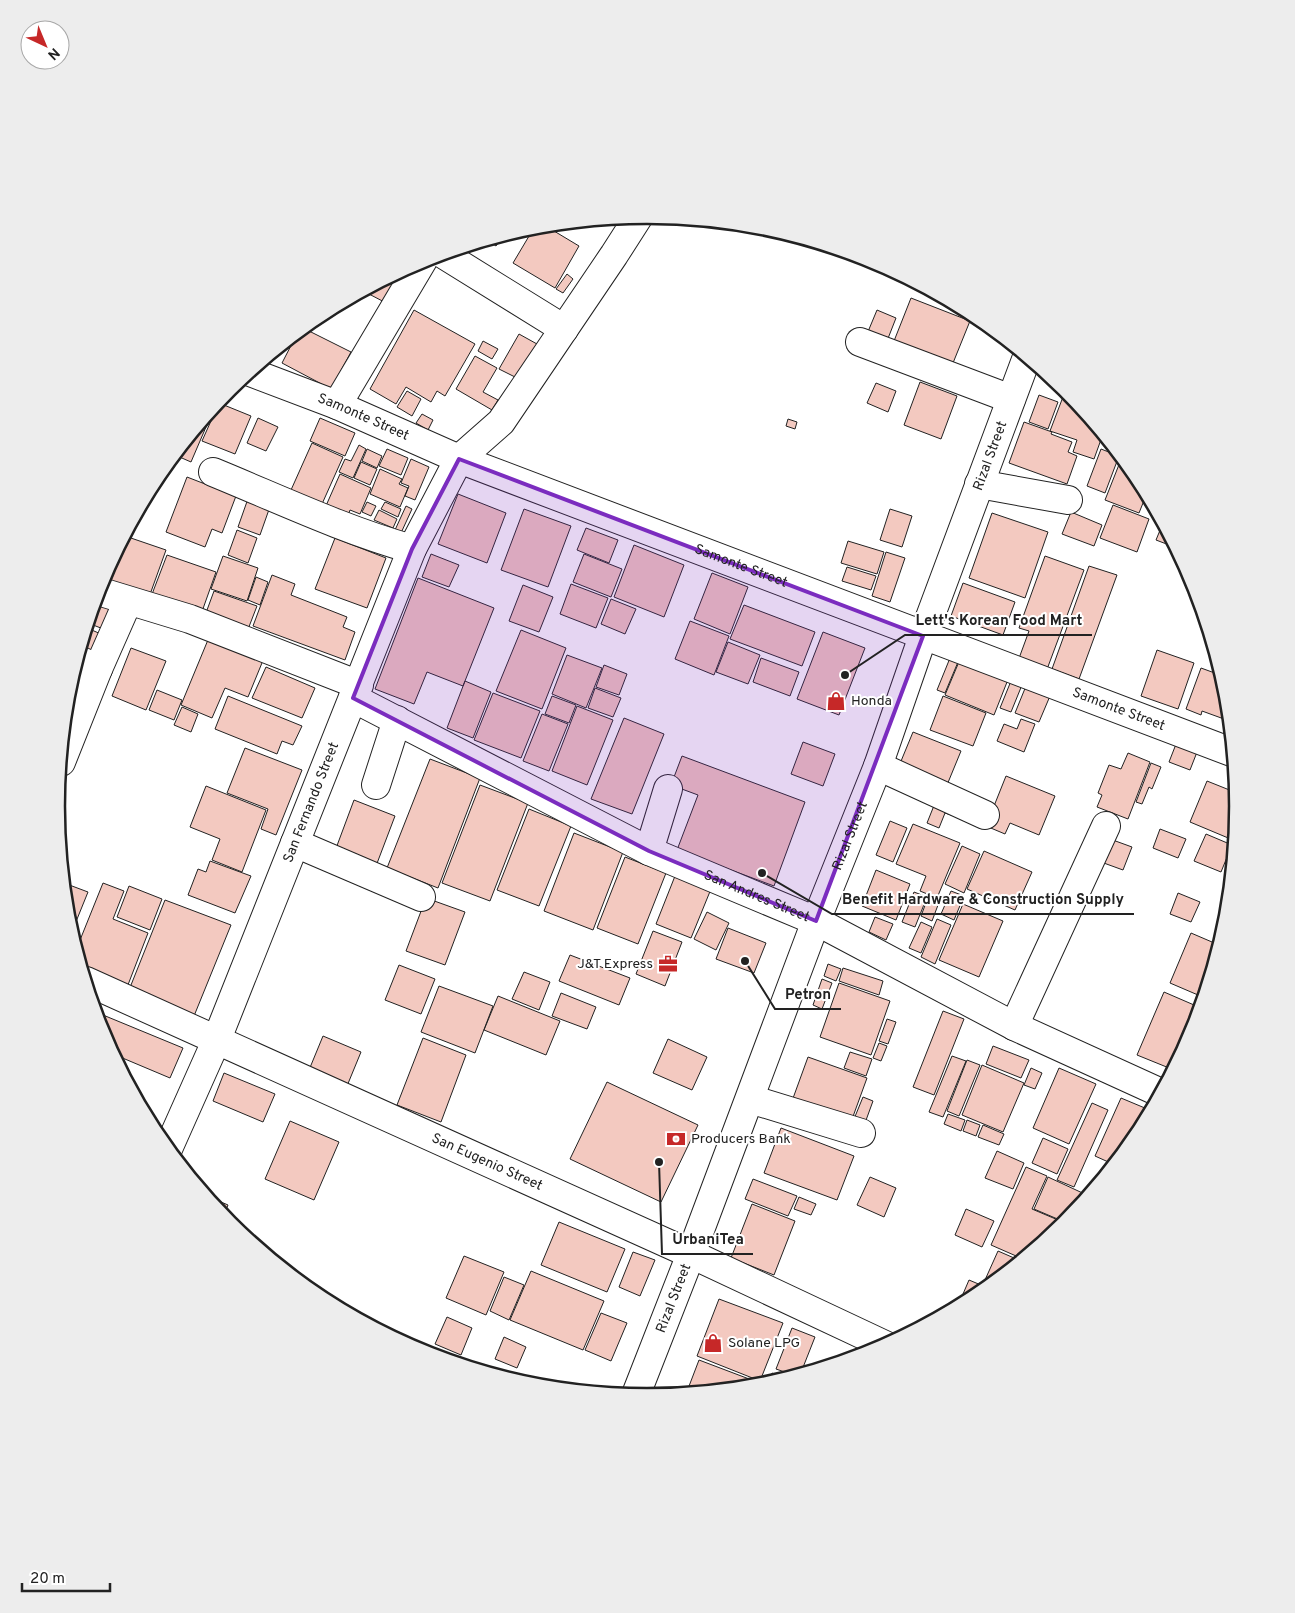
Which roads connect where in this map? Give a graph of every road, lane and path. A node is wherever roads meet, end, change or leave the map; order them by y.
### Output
1 (633, 224) edge
2 (450, 259) edge
3 (416, 272) edge
4 (564, 329) junction
5 (860, 342) dead end
6 (1025, 363) edge
7 (257, 375) edge
8 (1011, 399) junction
9 (337, 405) junction
10 (459, 459) junction
11 (213, 472) dead end
12 (979, 484) junction
13 (1068, 500) dead end
14 (412, 550) junction
15 (105, 593) edge
16 (128, 601) junction
17 (923, 636) junction
18 (87, 664) edge
19 (356, 691) junction
20 (397, 720) junction
21 (71, 725) edge
22 (1227, 750) edge
23 (878, 766) junction
24 (376, 785) dead end
25 (668, 789) dead end
26 (985, 815) dead end
27 (1106, 826) dead end
28 (295, 843) junction
29 (649, 851) junction
30 (421, 897) dead end
31 (816, 921) junction
32 (93, 984) edge
33 (1014, 1026) junction
34 (217, 1039) junction
35 (1156, 1091) edge
36 (750, 1098) junction
37 (861, 1133) dead end
38 (172, 1142) edge
39 (692, 1254) junction
40 (878, 1342) edge
41 (638, 1389) edge

1 - 4 street
2 - 4 street
3 - 9 street
4 - 10 street
5 - 8 street
6 - 8 street, Rizal Street
7 - 9 street, Samonte Street
8 - 12 street, Rizal Street
9 - 10 street, Samonte Street
10 - 14 street, San Fernando Street
10 - 17 street, Samonte Street
11 - 14 street
12 - 13 street
12 - 17 street, Rizal Street
14 - 19 street, San Fernando Street
15 - 16 street, San Andres Street
16 - 18 street
16 - 19 street, San Andres Street
17 - 22 street, Samonte Street
17 - 23 street, Rizal Street
18 - 21 street
19 - 20 street, San Andres Street
19 - 28 street, San Fernando Street
20 - 24 street
20 - 29 street, San Andres Street
23 - 26 street
23 - 31 street, Rizal Street
25 - 29 street
27 - 33 street
28 - 30 street
28 - 34 street, San Fernando Street
29 - 31 street, San Andres Street
31 - 33 street, San Andres Street
31 - 36 street, Rizal Street
32 - 34 street, San Eugenio Street
33 - 35 street, San Andres Street
34 - 38 street, San Fernando Street
34 - 39 street, San Eugenio Street
36 - 37 street
36 - 39 street, Rizal Street
39 - 40 street, San Eugenio Street
39 - 41 street, Rizal Street

